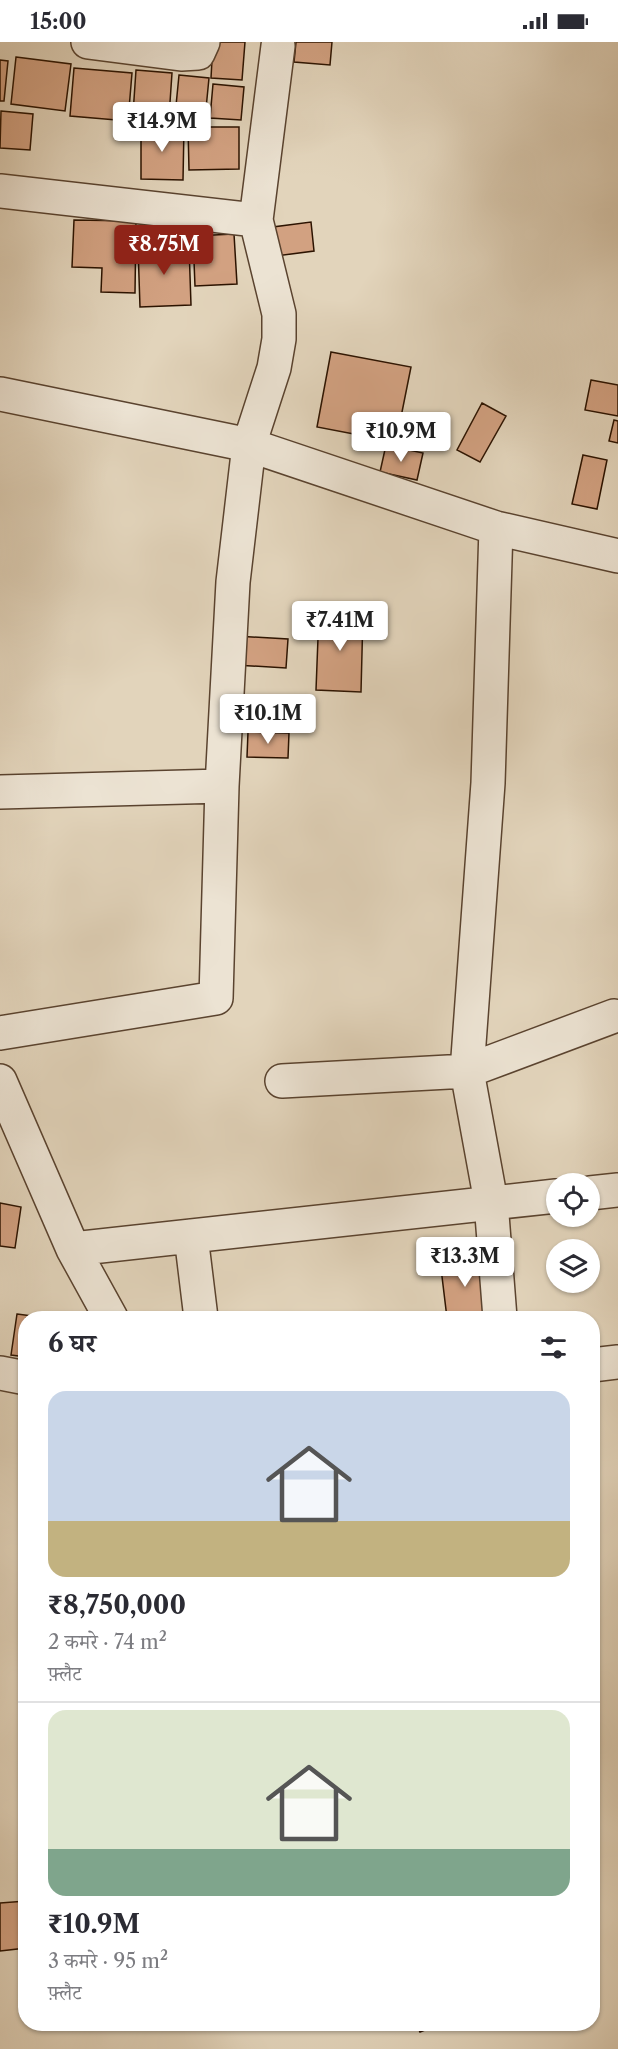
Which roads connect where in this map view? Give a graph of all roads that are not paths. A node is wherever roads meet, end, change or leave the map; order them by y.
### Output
1 (88, 42) edge
2 (202, 42) edge
3 (278, 46) dead end
4 (0, 191) edge
5 (256, 220) junction
6 (0, 394) edge
7 (249, 445) junction
8 (496, 528) junction
9 (618, 556) edge
10 (222, 786) junction
11 (0, 792) edge
12 (614, 1016) dead end
13 (0, 1033) edge
14 (467, 1071) junction
15 (0, 1081) edge
16 (282, 1082) dead end
17 (618, 1190) edge
18 (600, 1191) edge
19 (546, 1197) edge
20 (492, 1202) junction
21 (191, 1236) junction
22 (74, 1249) junction
23 (107, 1311) edge
24 (200, 1311) edge
25 (500, 1311) edge
26 (618, 1362) edge
27 (600, 1364) edge
28 (0, 1373) edge
29 (18, 1376) edge

1 - 2 street
3 - 5 street
4 - 5 street
5 - 7 street
6 - 7 street
7 - 8 street
7 - 10 street
8 - 9 street
8 - 14 street
10 - 11 street
10 - 13 street
12 - 14 street
14 - 16 street
14 - 20 street
15 - 22 street
17 - 18 street
19 - 20 street
20 - 21 street
20 - 25 street
21 - 22 street
21 - 24 street
22 - 23 street
26 - 27 street
28 - 29 street

